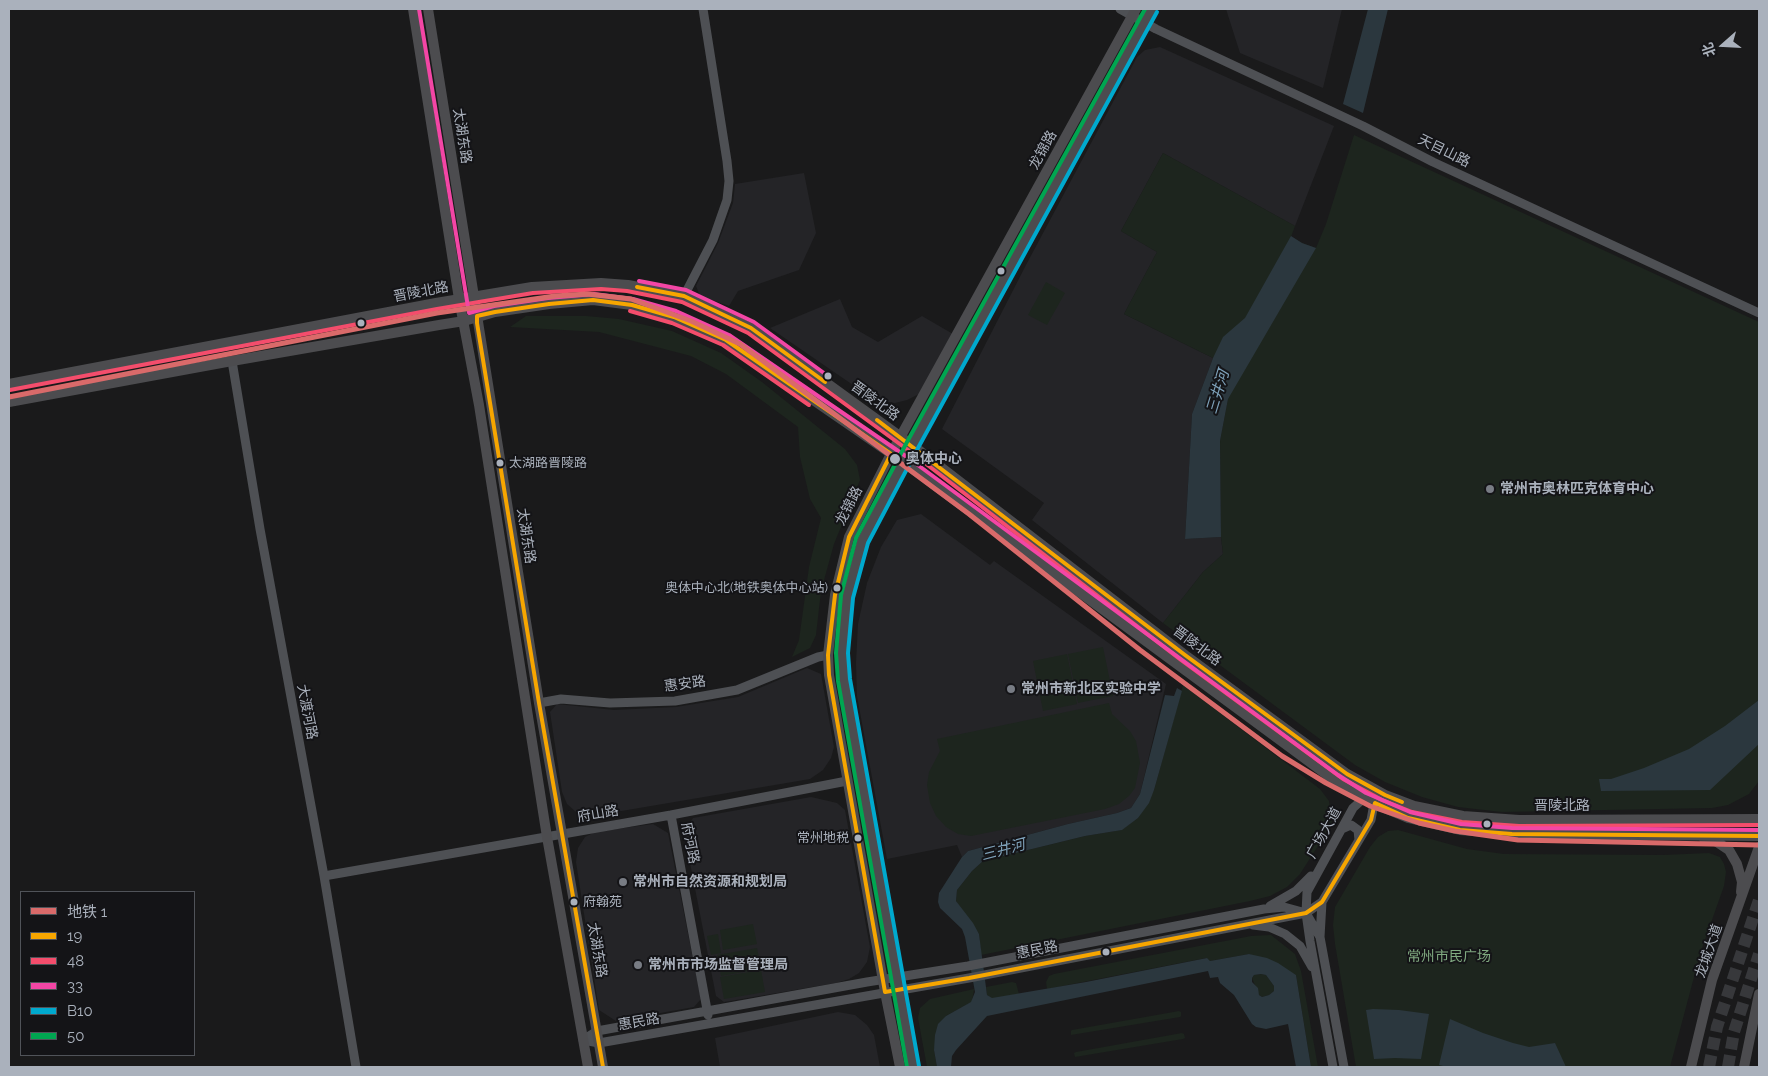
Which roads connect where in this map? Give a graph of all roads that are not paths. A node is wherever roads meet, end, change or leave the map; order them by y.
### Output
1 (413, 9) edge
2 (428, 9) edge
3 (703, 9) edge
4 (1120, 9) edge
5 (1152, 9) edge
6 (1134, 12) edge
7 (1145, 22) junction
8 (684, 296) junction
9 (473, 297) junction
10 (460, 299) junction
11 (1759, 313) edge
12 (477, 316) junction
13 (464, 321) junction
14 (232, 361) junction
15 (9, 384) edge
16 (9, 402) edge
17 (901, 437) junction
18 (912, 445) junction
19 (891, 454) junction
20 (903, 462) junction
21 (828, 655) junction
22 (538, 703) junction
23 (847, 781) junction
24 (1377, 791) junction
25 (1363, 799) junction
26 (1374, 803) junction
27 (671, 815) junction
28 (1759, 820) edge
29 (1342, 829) junction
30 (562, 834) junction
31 (1680, 835) junction
32 (1759, 836) edge
33 (547, 837) junction
34 (1359, 840) junction
35 (1759, 847) edge
36 (1322, 865) junction
37 (324, 876) junction
38 (1322, 902) junction
39 (1740, 906) junction
40 (1264, 909) junction
41 (1306, 913) junction
42 (1242, 924) junction
43 (1320, 938) junction
44 (1316, 977) junction
45 (896, 978) junction
46 (882, 980) junction
47 (898, 990) junction
48 (885, 992) junction
49 (1759, 994) edge
50 (708, 1011) junction
51 (710, 1023) junction
52 (597, 1032) junction
53 (583, 1040) junction
54 (599, 1043) junction
55 (356, 1067) edge
56 (588, 1067) edge
57 (603, 1067) edge
58 (900, 1067) edge
59 (913, 1067) edge
60 (1333, 1067) edge
61 (1344, 1067) edge
62 (1691, 1067) edge
63 (1744, 1067) edge

1 - 10 main road, 太湖东路
2 - 9 main road, 太湖东路
3 - 8 street
4 - 6 street, 天目山路
5 - 7 main road, 龙锦路
6 - 7 street, 天目山路
6 - 17 main road, 龙锦路
7 - 11 street, 天目山路
7 - 18 main road, 龙锦路
8 - 9 main road, 晋陵北路
8 - 17 main road, 晋陵北路
9 - 10 main road, 晋陵北路
9 - 12 main road, 太湖东路
10 - 13 main road, 太湖东路
10 - 15 main road, 晋陵北路
12 - 13 main road, 晋陵北路
12 - 19 main road, 晋陵北路
12 - 22 main road, 太湖东路
13 - 14 main road, 晋陵北路
13 - 33 main road, 太湖东路
14 - 16 main road, 晋陵北路
14 - 37 street, 大渡河路
17 - 18 main road, 晋陵北路
17 - 19 main road, 龙锦路
18 - 20 main road, 龙锦路
18 - 24 main road, 晋陵北路
19 - 20 main road, 晋陵北路
19 - 21 main road, 龙锦路
20 - 25 main road, 晋陵北路
20 - 45 main road, 龙锦路
21 - 22 street, 惠安路
21 - 23 main road, 龙锦路
22 - 30 main road, 太湖东路
23 - 27 street, 府山路
23 - 46 main road, 龙锦路
24 - 25 street, 广场大道
24 - 26 street
24 - 28 main road, 晋陵北路
25 - 26 main road, 晋陵北路
25 - 29 street, 广场大道
26 - 31 main road, 晋陵北路
26 - 34 street
27 - 30 street, 府山路
27 - 50 street, 府河路
29 - 34 street
29 - 36 street, 广场大道
30 - 33 street, 府山路
30 - 52 main road, 太湖东路
31 - 32 main road, 晋陵北路
31 - 39 main road
33 - 37 street, 府山路
33 - 53 main road, 太湖东路
34 - 38 street
35 - 39 main road, 龙城大道
36 - 40 street
36 - 41 street, 广场大道
37 - 55 street, 大渡河路
38 - 41 street, 惠民路
38 - 43 street
39 - 62 main road, 龙城大道
40 - 41 street, 惠民路
40 - 45 street, 惠民路
41 - 42 street, 惠民路
41 - 43 street
41 - 44 street, 广场大道
42 - 44 street
42 - 47 street, 惠民路
43 - 61 street
44 - 60 street, 广场大道
45 - 46 street, 惠民路
45 - 47 main road, 龙锦路
46 - 48 main road, 龙锦路
46 - 50 street, 惠民路
47 - 48 street, 惠民路
47 - 59 main road, 龙锦路
48 - 51 street, 惠民路
48 - 58 main road, 龙锦路
49 - 63 main road
50 - 51 street, 府河路
50 - 52 street, 惠民路
51 - 54 street, 惠民路
52 - 53 street, 惠民路
52 - 54 main road, 太湖东路
53 - 54 street, 惠民路
53 - 56 main road, 太湖东路
54 - 57 main road, 太湖东路

